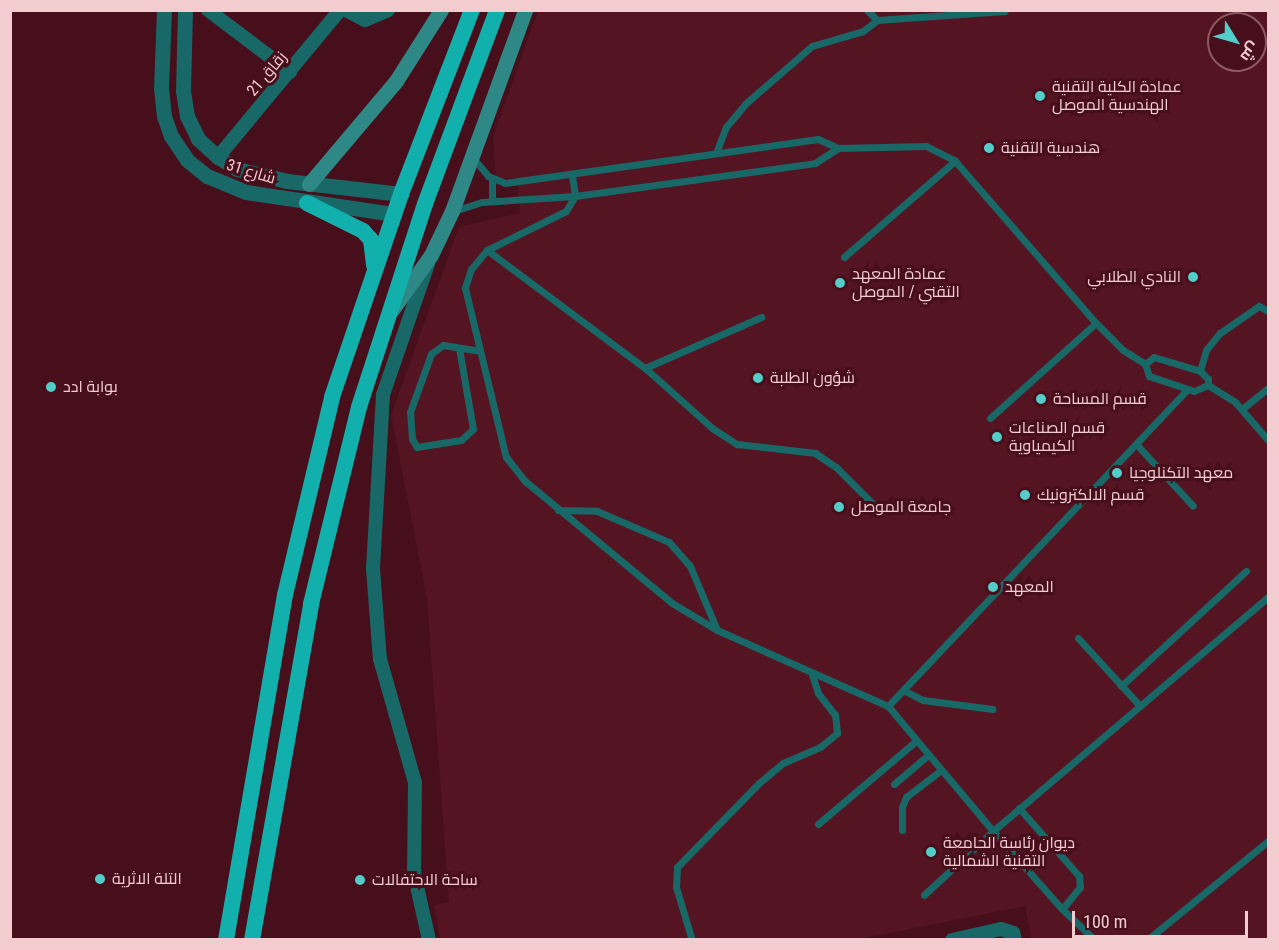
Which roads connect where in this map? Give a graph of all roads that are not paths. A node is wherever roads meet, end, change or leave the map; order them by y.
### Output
1 (164, 10) edge
2 (186, 10) edge
3 (208, 10) edge
4 (340, 10) edge
5 (346, 10) edge
6 (387, 10) edge
7 (441, 10) edge
8 (472, 10) edge
9 (497, 10) edge
10 (509, 10) edge
11 (525, 10) edge
12 (867, 10) edge
13 (1005, 11) edge
14 (877, 20) junction
15 (163, 28) junction
16 (185, 28) junction
17 (489, 32) junction
18 (290, 72) junction
19 (191, 130) junction
20 (171, 136) junction
21 (838, 148) junction
22 (716, 153) junction
23 (218, 157) junction
24 (472, 157) junction
25 (954, 161) junction
26 (572, 175) junction
27 (492, 179) junction
28 (287, 181) junction
29 (309, 184) junction
30 (401, 194) junction
31 (575, 196) junction
32 (282, 200) junction
33 (492, 201) junction
34 (307, 202) junction
35 (452, 211) junction
36 (394, 214) junction
37 (487, 250) junction
38 (431, 255) junction
39 (844, 257) dead end
40 (374, 271) junction
41 (1269, 311) edge
42 (390, 312) junction
43 (761, 317) dead end
44 (1096, 323) junction
45 (459, 348) junction
46 (480, 351) junction
47 (1145, 364) junction
48 (645, 368) junction
49 (1200, 371) junction
50 (1208, 385) junction
51 (1269, 388) edge
52 (1188, 389) junction
53 (1242, 410) junction
54 (990, 418) dead end
55 (1269, 440) edge
56 (1138, 446) junction
57 (1193, 506) dead end
58 (558, 510) junction
59 (881, 512) dead end
60 (1246, 572) dead end
61 (1269, 597) edge
62 (717, 630) junction
63 (1078, 638) dead end
64 (811, 672) junction
65 (1121, 686) junction
66 (903, 690) junction
67 (888, 706) junction
68 (1140, 706) junction
69 (992, 709) dead end
70 (916, 741) junction
71 (928, 755) junction
72 (941, 770) junction
73 (894, 784) dead end
74 (1019, 808) junction
75 (818, 824) dead end
76 (902, 830) dead end
77 (993, 831) junction
78 (1269, 841) edge
79 (235, 880) junction
80 (924, 895) dead end
81 (1062, 909) junction
82 (1014, 936) edge
83 (690, 937) dead end
84 (213, 939) edge
85 (226, 939) edge
86 (252, 939) edge
87 (429, 939) edge
88 (952, 939) edge
89 (1095, 939) edge
90 (1147, 939) edge

1 - 15 street, شارع 31
2 - 16 street
3 - 18 street
4 - 18 street, زقاق 21
5 - 6 street
7 - 29 main road
8 - 30 highway
9 - 17 highway
10 - 17 highway
11 - 24 main road
12 - 14 lane
13 - 14 lane
14 - 22 lane
15 - 16 street
15 - 20 street, شارع 31
16 - 19 street
17 - 42 highway
18 - 23 street, زقاق 21
19 - 20 street
19 - 23 street, شارع 31
20 - 32 street, شارع 31
21 - 22 lane
21 - 25 lane
21 - 31 lane
22 - 26 lane
23 - 28 street, شارع 31
24 - 27 lane
24 - 35 main road
25 - 39 lane
25 - 44 lane
26 - 27 lane
26 - 31 lane
27 - 33 lane
28 - 29 street, شارع 31
28 - 32 street
29 - 30 street, شارع 31
30 - 36 highway
31 - 33 lane
31 - 37 lane
32 - 34 street, شارع 31
33 - 35 lane
34 - 36 street, شارع 31
34 - 40 highway
35 - 38 main road
36 - 40 highway
37 - 46 lane
37 - 48 lane
38 - 42 main road
38 - 87 street
40 - 79 highway
41 - 49 lane
42 - 86 highway
43 - 48 lane
44 - 47 lane
44 - 54 lane
45 - 45 lane
45 - 46 lane
46 - 58 lane
47 - 49 lane
47 - 52 lane
48 - 59 lane
49 - 50 lane
50 - 52 lane
50 - 53 lane
51 - 53 lane
52 - 56 lane
53 - 55 lane
56 - 57 lane
56 - 66 lane
58 - 62 lane
58 - 62 lane
60 - 65 lane
61 - 68 lane
62 - 64 lane
63 - 65 lane
64 - 67 lane
64 - 83 lane
65 - 68 lane
66 - 67 lane
66 - 69 lane
67 - 70 lane
68 - 74 lane
70 - 71 lane
70 - 75 lane
71 - 72 lane
71 - 73 lane
72 - 76 lane
72 - 77 lane
74 - 77 lane
74 - 81 lane
77 - 80 lane
77 - 81 lane
78 - 90 lane
79 - 84 highway
79 - 85 highway
81 - 89 lane
82 - 88 street

